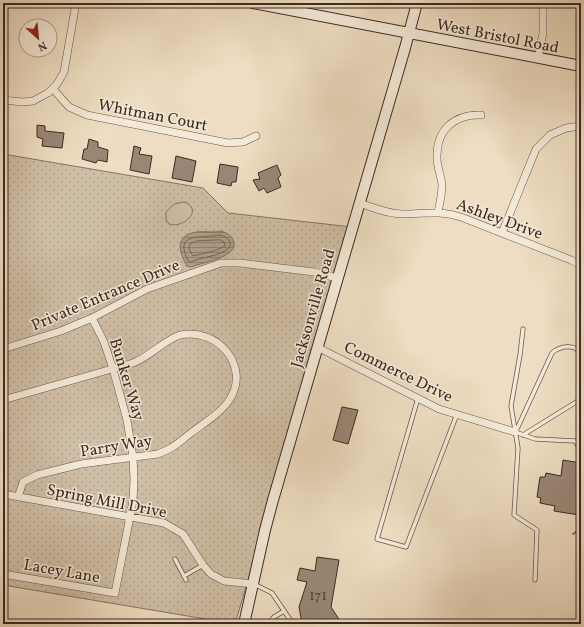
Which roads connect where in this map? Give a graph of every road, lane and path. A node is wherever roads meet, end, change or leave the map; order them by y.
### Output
1 (76, 3) edge
2 (253, 3) edge
3 (417, 3) edge
4 (543, 3) edge
5 (409, 33) junction
6 (538, 58) junction
7 (581, 66) edge
8 (53, 89) junction
9 (3, 96) edge
10 (6, 101) edge
11 (481, 115) dead end
12 (581, 126) edge
13 (256, 136) dead end
14 (359, 203) junction
15 (438, 212) junction
16 (502, 233) junction
17 (581, 266) edge
18 (337, 278) junction
19 (92, 318) junction
20 (523, 329) dead end
21 (316, 347) junction
22 (3, 349) edge
23 (581, 358) edge
24 (113, 369) junction
25 (418, 398) junction
26 (581, 399) edge
27 (3, 400) edge
28 (457, 414) junction
29 (515, 432) junction
30 (523, 435) junction
31 (581, 450) edge
32 (132, 457) junction
33 (3, 494) edge
34 (18, 497) junction
35 (129, 516) junction
36 (175, 559) dead end
37 (203, 565) junction
38 (3, 574) edge
39 (535, 580) dead end
40 (253, 584) junction
41 (115, 593) joint
42 (284, 611) junction
43 (244, 624) edge
44 (268, 624) edge
45 (293, 624) edge

1 - 8 street
2 - 5 main road, West Bristol Road
3 - 5 main road, Jacksonville Road
4 - 6 street
5 - 6 main road, West Bristol Road
5 - 14 main road, Jacksonville Road
6 - 7 main road, West Bristol Road
8 - 10 street
8 - 13 street, Whitman Court
9 - 10 street
11 - 15 street
12 - 16 street
14 - 15 street, Ashley Drive
14 - 18 main road, Jacksonville Road
15 - 16 street, Ashley Drive
16 - 17 street, Ashley Drive
18 - 19 street, Private Entrance Drive
18 - 21 main road, Jacksonville Road
19 - 22 street, Private Entrance Drive
19 - 24 street, Bunker Way
20 - 29 lane
21 - 25 street, Commerce Drive
21 - 40 main road, Jacksonville Road
23 - 29 lane
24 - 27 street, Parry Way
24 - 32 street, Bunker Way
24 - 32 street, Parry Way
25 - 28 street, Commerce Drive
25 - 28 lane
26 - 30 lane
28 - 29 street, Commerce Drive
29 - 30 lane
29 - 39 lane
30 - 31 lane
32 - 34 street, Parry Way
32 - 35 street, Bunker Way
33 - 34 street, Spring Mill Drive
34 - 35 street, Spring Mill Drive
35 - 37 street, Spring Mill Drive
35 - 41 street, Bunker Way
36 - 37 lane
37 - 40 street, Spring Mill Drive
38 - 41 street, Lacey Lane
40 - 42 lane
40 - 43 main road, Jacksonville Road
42 - 44 lane
42 - 45 lane

